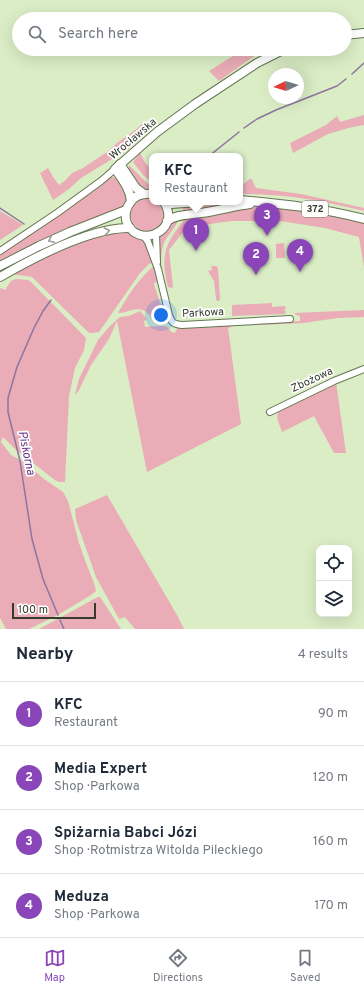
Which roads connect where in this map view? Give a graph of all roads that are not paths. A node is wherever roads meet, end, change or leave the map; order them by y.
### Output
1 (364, 32) edge
2 (352, 34) edge
3 (272, 56) edge
4 (118, 166) junction
5 (148, 194) edge
6 (243, 200) edge
7 (131, 201) junction
8 (265, 202) junction
9 (165, 205) edge
10 (126, 210) junction
11 (364, 219) edge
12 (167, 221) junction
13 (130, 228) junction
14 (156, 234) junction
15 (144, 236) junction
16 (0, 251) edge
17 (0, 266) edge
18 (158, 269) junction
19 (0, 277) edge
20 (290, 319) dead end
21 (364, 369) edge
22 (270, 412) dead end

1 - 2 main road
3 - 4 main road, Wrocławska
4 - 5 main road
4 - 7 main road
4 - 16 street, Wrocławska
5 - 7 main road
6 - 8 main road, 372
7 - 10 main road
8 - 11 main road, 372
8 - 12 main road, 372
9 - 12 main road
10 - 13 main road
10 -> 17 main road
12 - 14 main road
13 - 15 main road
19 -> 13 main road
14 - 15 main road
14 - 18 street
15 - 18 street
18 - 20 street, Parkowa
21 - 22 street, Zbożowa

